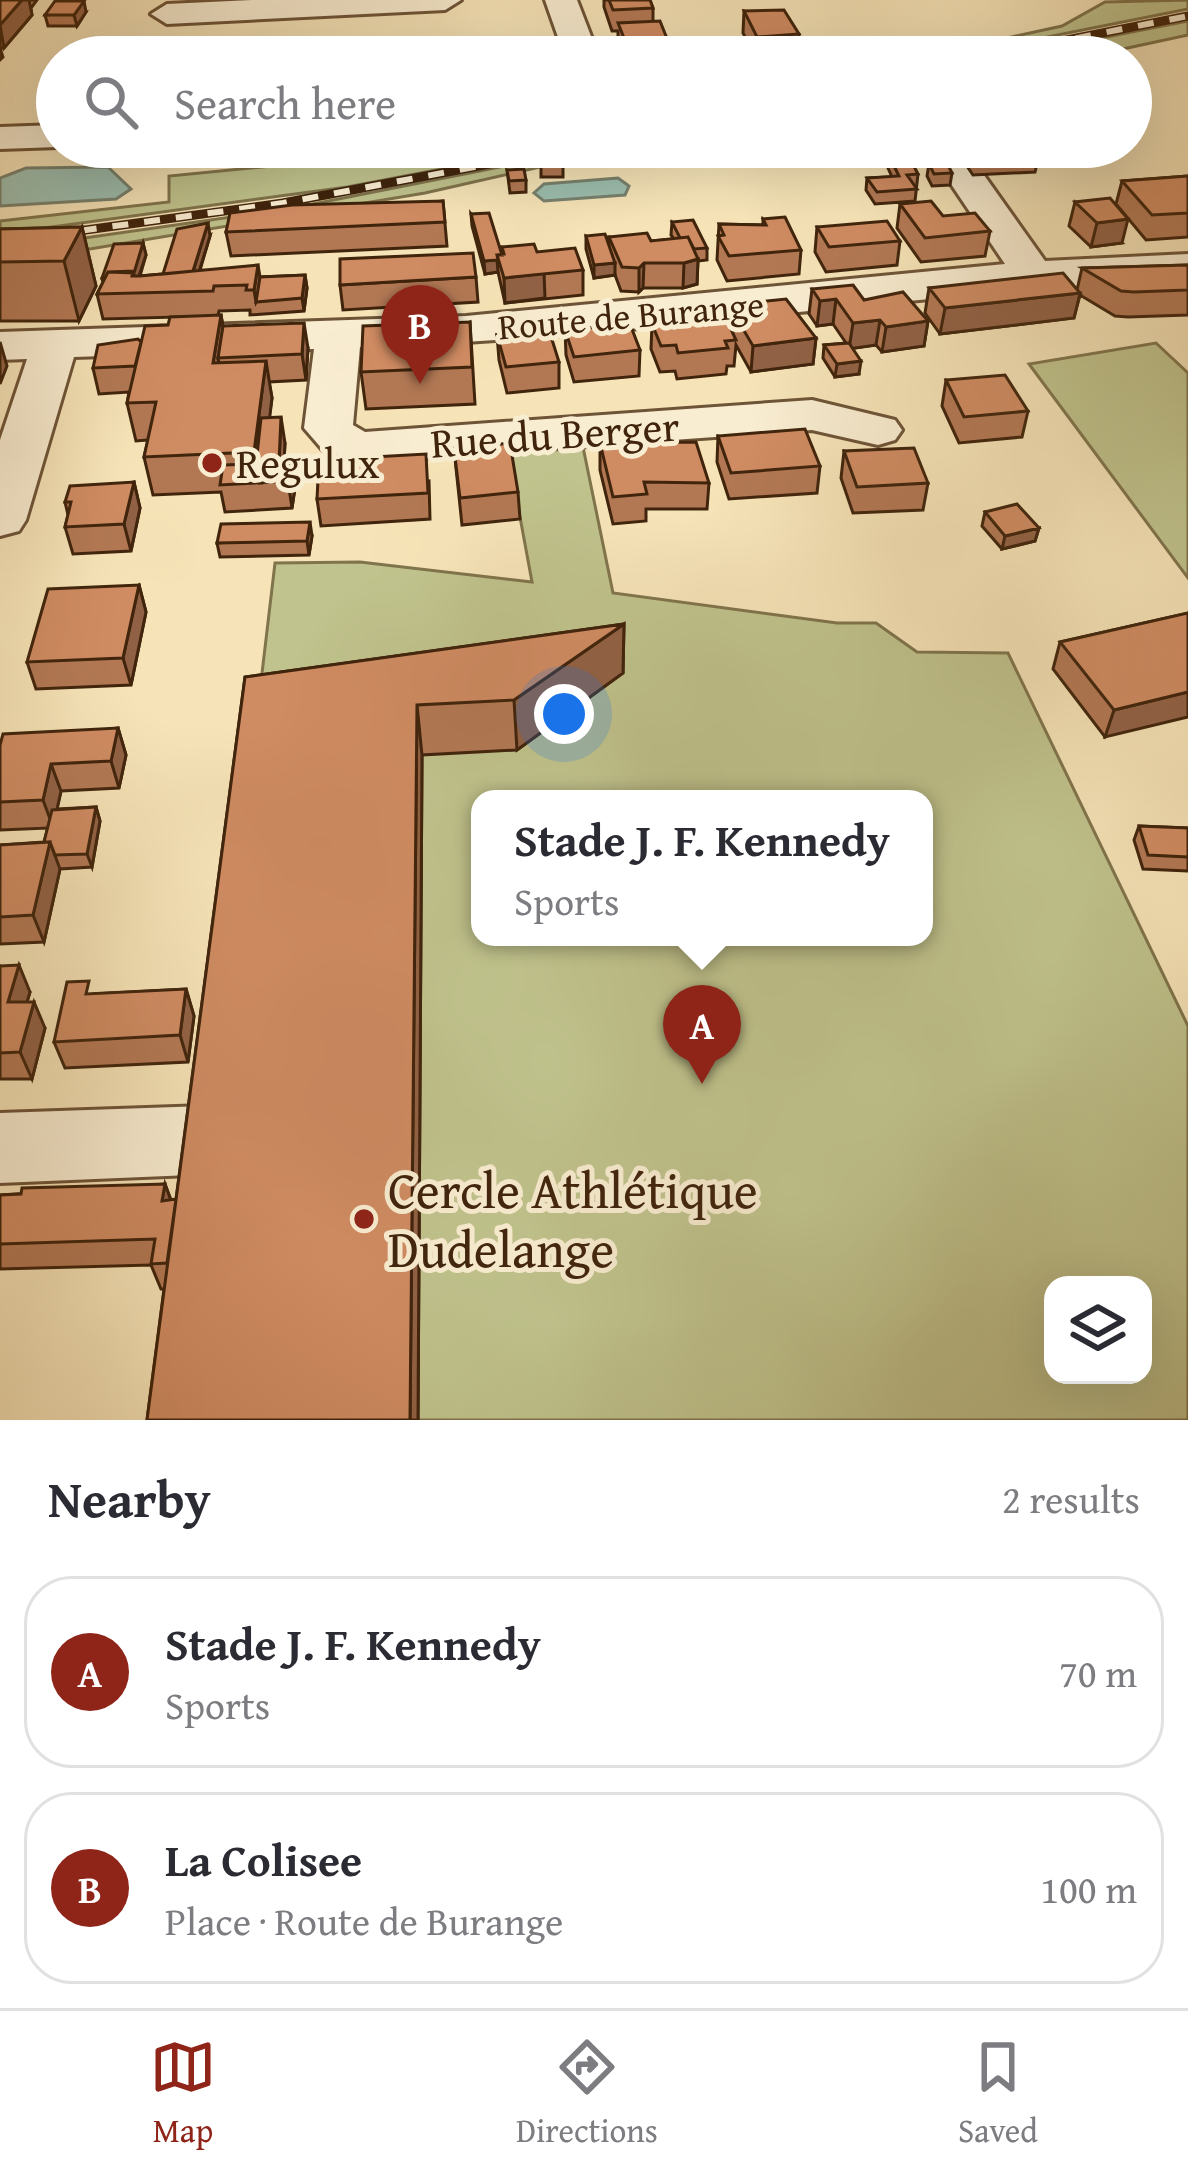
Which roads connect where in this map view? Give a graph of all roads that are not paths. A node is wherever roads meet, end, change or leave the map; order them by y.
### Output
1 (445, 0) edge
2 (561, 0) edge
3 (167, 14) dead end
4 (574, 36) edge
5 (36, 137) edge
6 (0, 138) edge
7 (960, 168) edge
8 (1188, 267) edge
9 (1033, 274) junction
10 (338, 337) junction
11 (0, 346) edge
12 (54, 346) junction
13 (878, 430) dead end
14 (0, 520) edge
15 (302, 1143) edge
16 (0, 1148) edge

1 - 3 street
2 - 4 street
5 - 6 street
7 - 9 street
8 - 9 street, Route de Burange
9 - 10 street, Route de Burange
10 - 12 street, Route de Burange
10 - 13 street, Rue du Berger
11 - 12 street, Route de Burange
12 - 14 street
15 - 16 street

